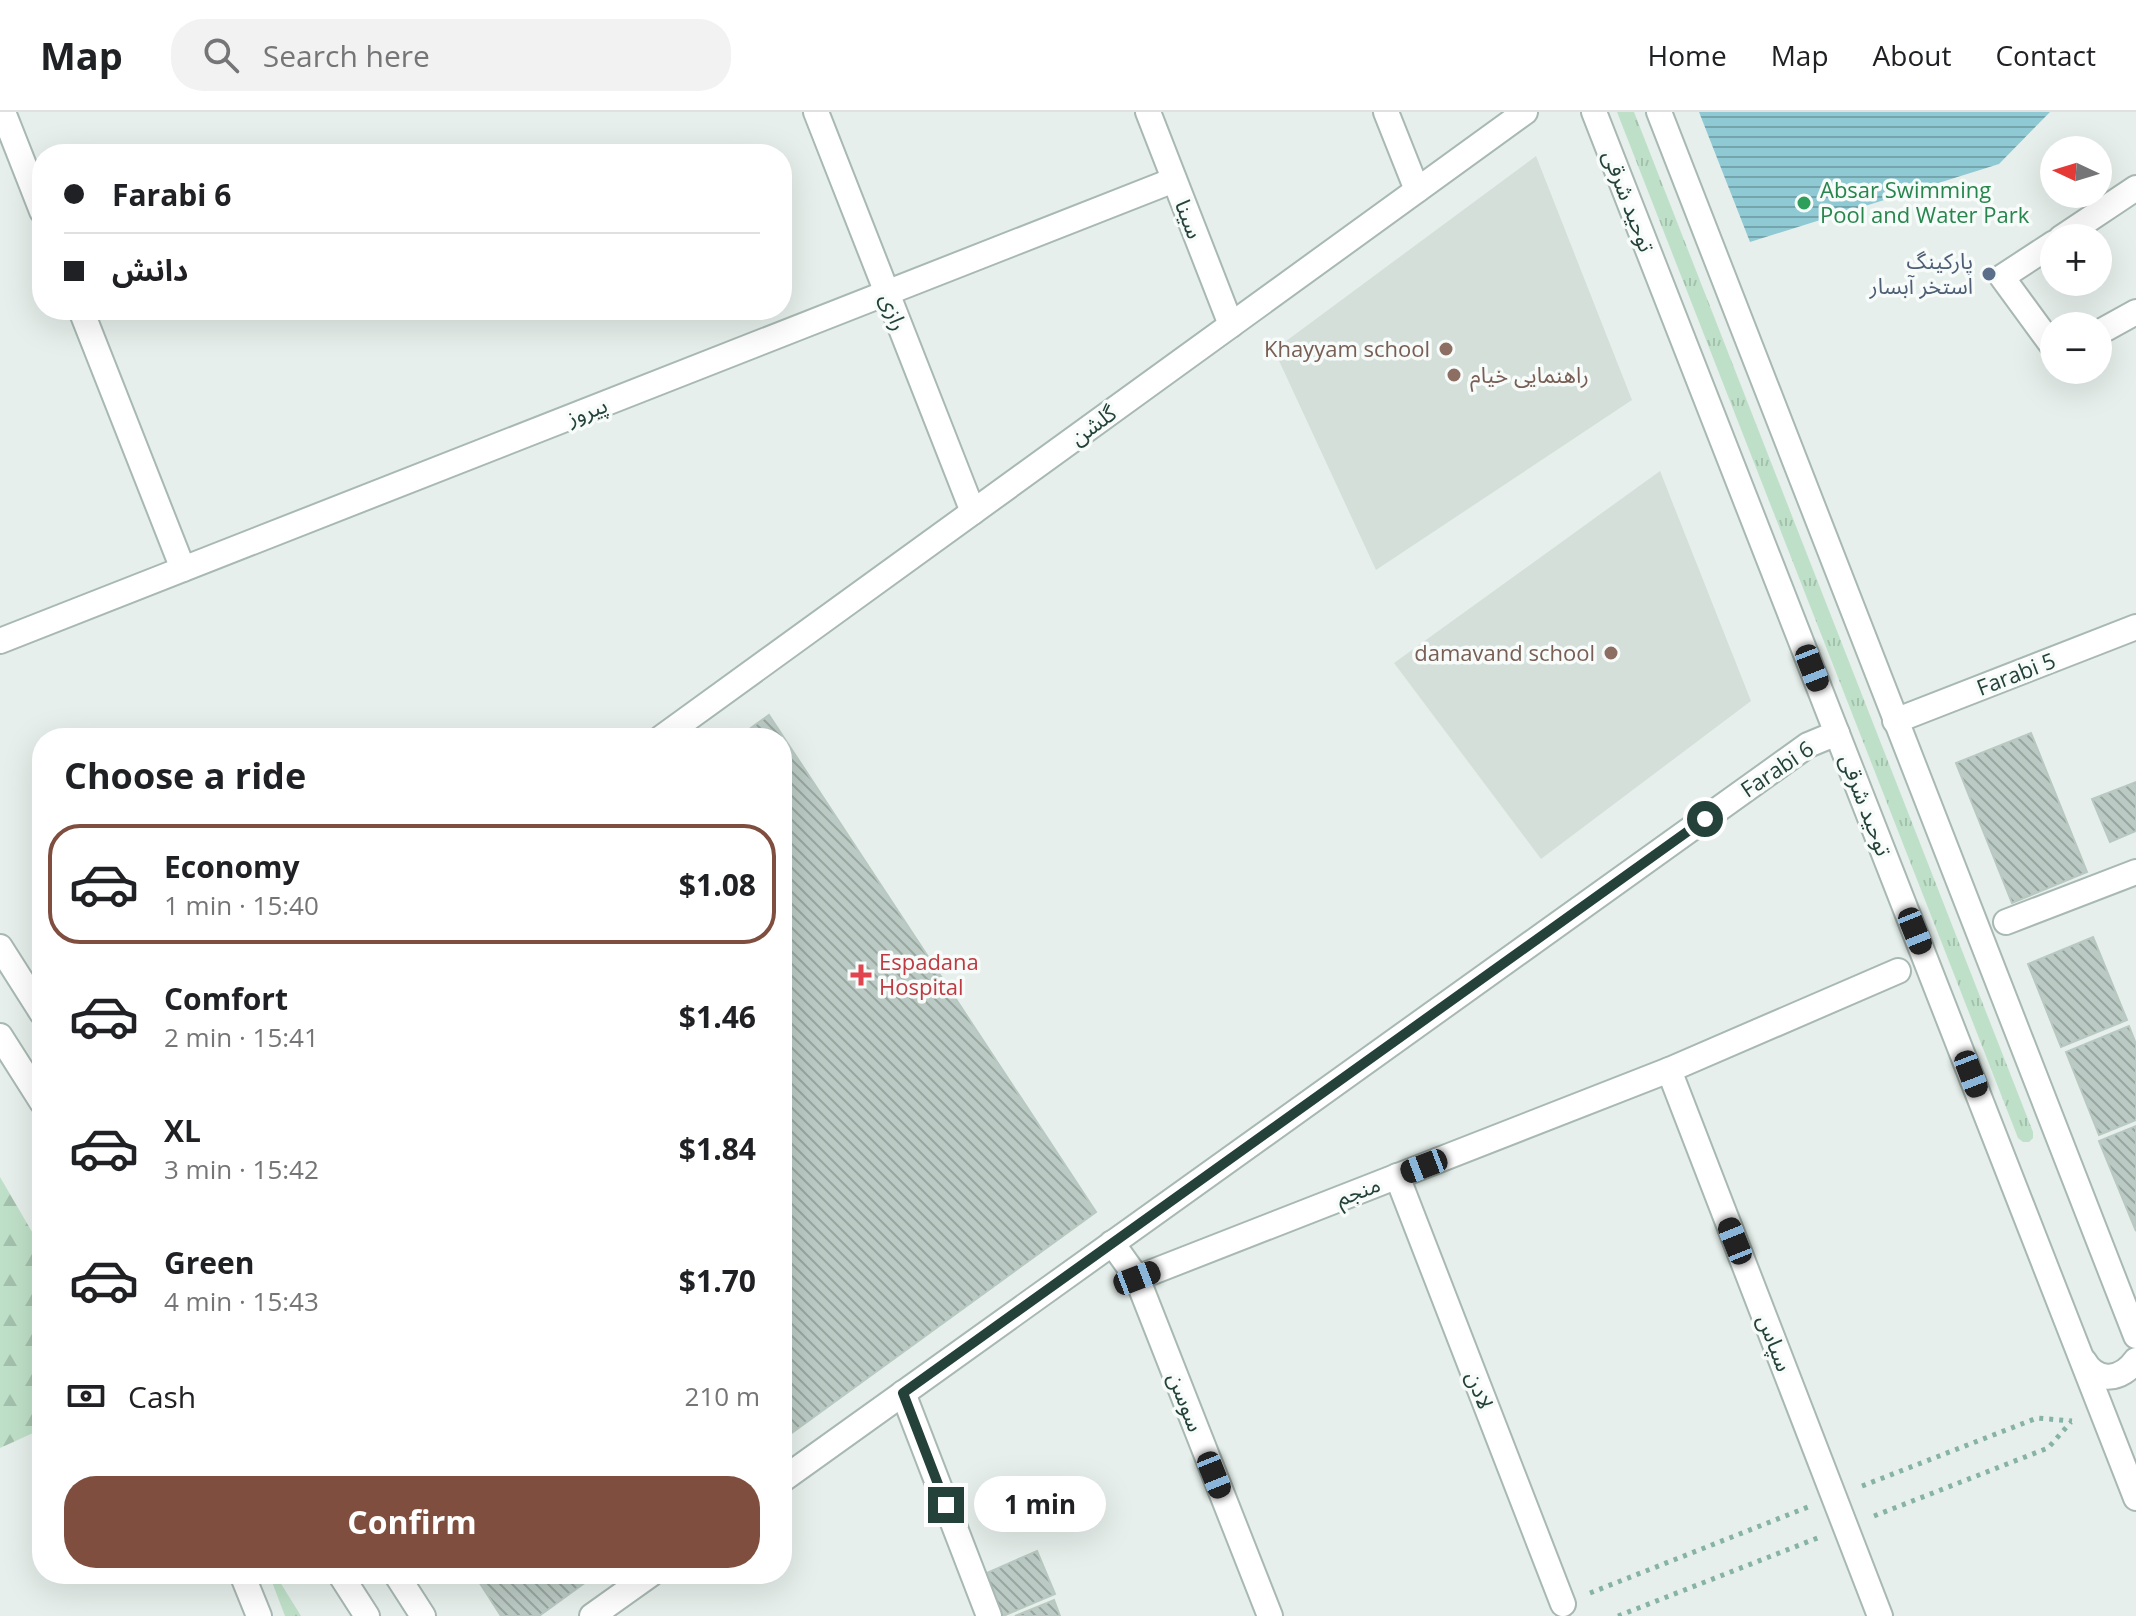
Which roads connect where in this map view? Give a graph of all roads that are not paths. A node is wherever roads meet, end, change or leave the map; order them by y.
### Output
1 (3, 112) edge
2 (816, 112) edge
3 (1148, 112) edge
4 (1386, 112) edge
5 (1525, 112) edge
6 (1594, 112) edge
7 (1659, 112) edge
8 (1174, 180) junction
9 (32, 186) edge
10 (2136, 188) edge
11 (1417, 190) junction
12 (2082, 224) edge
13 (2040, 252) edge
14 (887, 293) junction
15 (2136, 312) edge
16 (85, 320) edge
17 (1231, 325) junction
18 (2112, 325) edge
19 (2040, 329) edge
20 (973, 512) junction
21 (183, 569) junction
22 (2136, 627) edge
23 (0, 641) edge
24 (1895, 721) junction
25 (675, 728) edge
26 (1837, 733) junction
27 (2136, 872) edge
28 (2006, 922) dead end
29 (0, 947) edge
30 (1898, 971) dead end
31 (32, 997) edge
32 (0, 1036) edge
33 (1669, 1070) junction
34 (32, 1086) edge
35 (1397, 1176) junction
36 (1112, 1243) junction
37 (1137, 1278) junction
38 (2136, 1336) edge
39 (2082, 1359) junction
40 (2136, 1360) edge
41 (903, 1393) junction
42 (2136, 1446) edge
43 (792, 1473) edge
44 (2132, 1488) edge
45 (246, 1584) edge
46 (346, 1584) edge
47 (402, 1584) edge
48 (639, 1584) edge
49 (1563, 1604) road end
50 (606, 1612) edge
51 (259, 1616) edge
52 (367, 1616) edge
53 (423, 1616) edge
54 (989, 1616) edge
55 (1270, 1616) edge
56 (1880, 1616) edge

1 - 9 street
2 - 14 street, رازی
3 - 8 street, سینا
4 - 11 street
5 - 11 street, گلشن
6 - 26 street, توحید شرقی
7 - 24 street
8 - 14 street, پیروز
8 - 17 street, سینا
10 - 12 street
11 - 17 street, گلشن
13 - 19 street
14 - 20 street, رازی
14 - 21 street, پیروز
15 - 18 street
16 - 21 street
17 - 20 street, گلشن
20 - 25 street, گلشن
21 - 23 street, پیروز
22 - 24 street, Farabi 5
24 - 38 street
26 - 36 street, Farabi 6
26 - 39 street, توحید شرقی
27 - 28 street
29 - 31 street
30 - 33 street, منجم
32 - 34 street
33 - 35 street, منجم
33 - 56 street, سپاس
35 - 37 street, منجم
35 - 49 street, لادن
36 - 37 street, سوسن
36 - 41 street, Farabi 6
37 - 55 street, سوسن
39 - 40 street
39 - 44 street, توحید شرقی
41 - 43 street, Farabi 6
41 - 54 street
42 - 44 street
45 - 51 street
46 - 52 street
47 - 53 street
48 - 50 street

